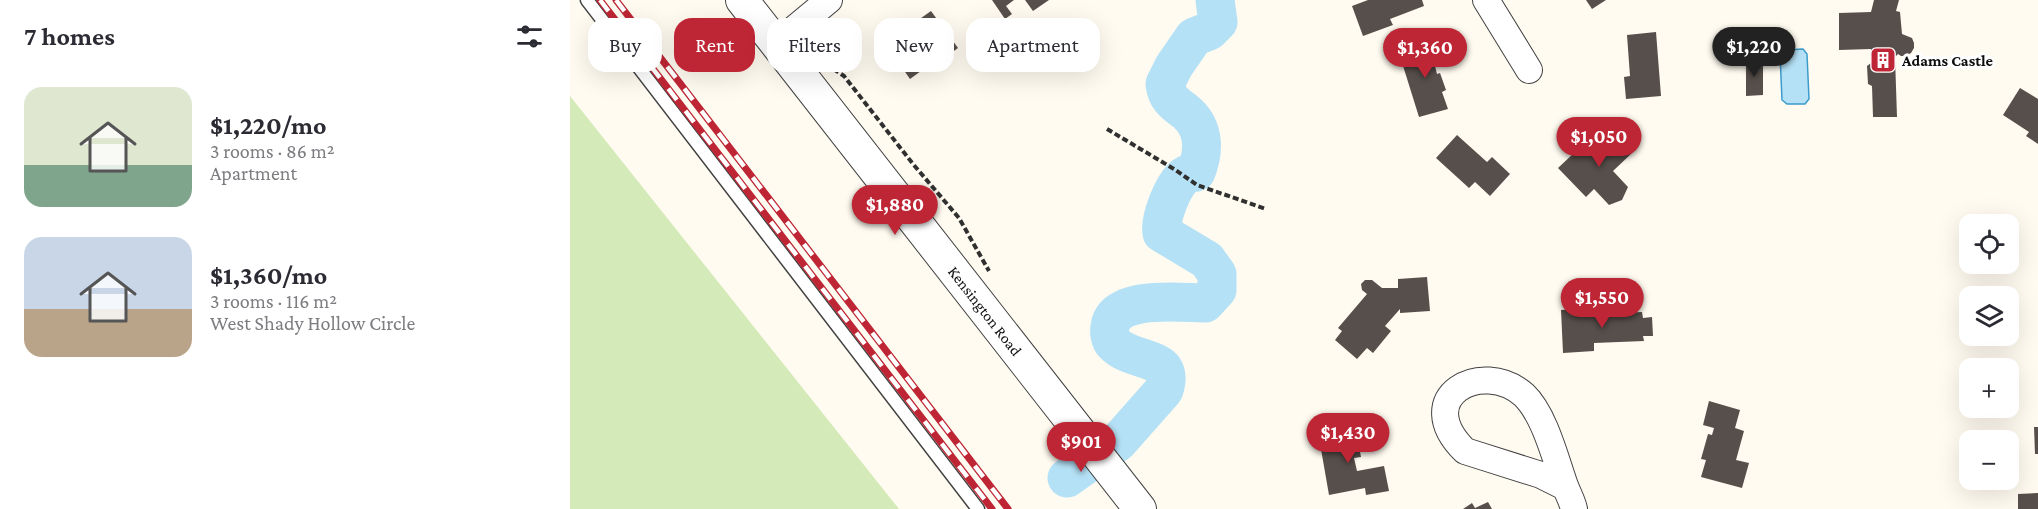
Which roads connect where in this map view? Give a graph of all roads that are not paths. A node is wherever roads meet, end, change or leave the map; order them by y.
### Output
1 (587, 0) edge
2 (742, 0) edge
3 (829, 0) edge
4 (1486, 0) edge
5 (807, 18) edge
6 (767, 32) edge
7 (1529, 70) dead end
8 (798, 72) edge
9 (1570, 498) edge
10 (978, 509) edge
11 (1140, 509) edge

1 - 10 lane
2 - 6 street, Kensington Road
3 - 5 street
4 - 7 street
8 - 11 street, Kensington Road
9 - 9 street

